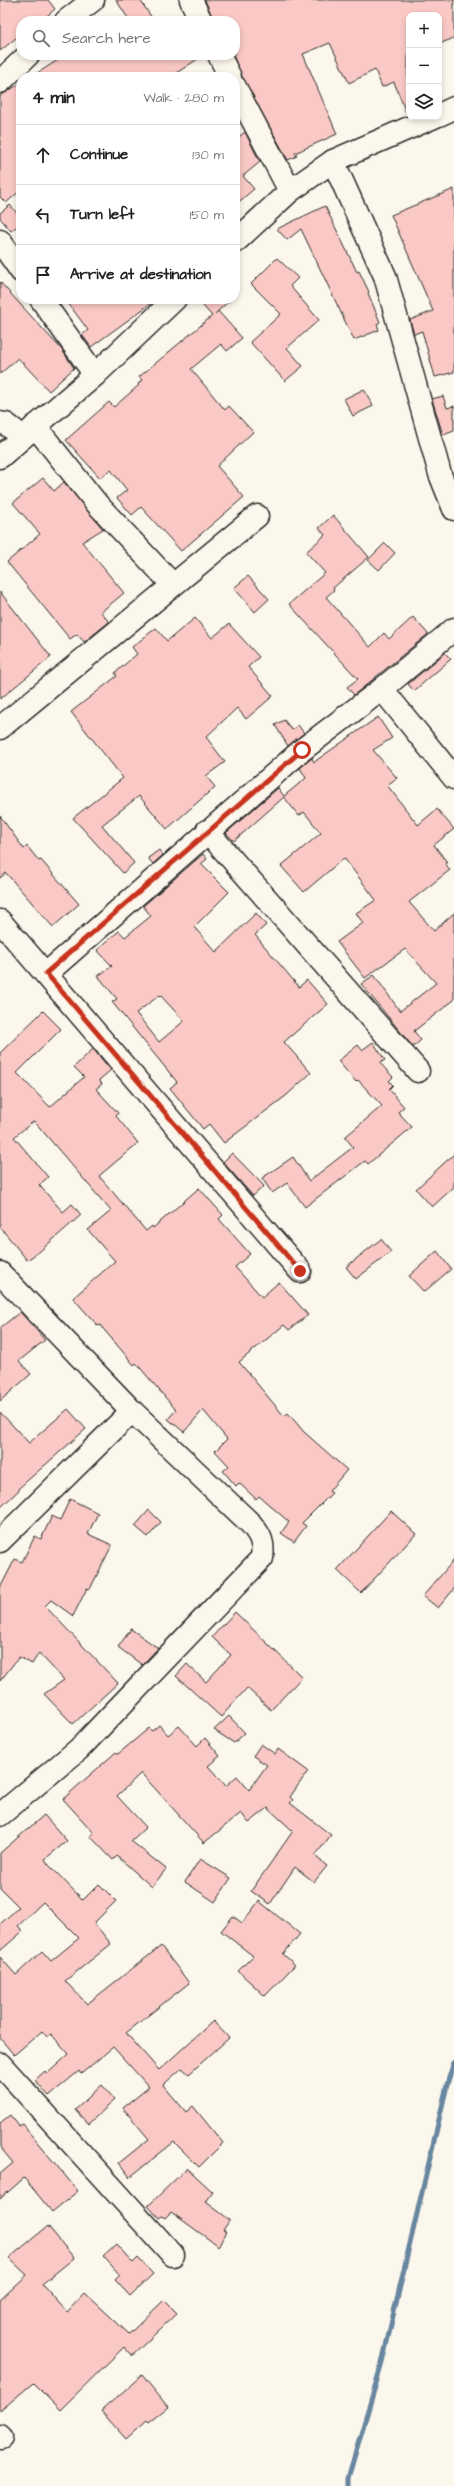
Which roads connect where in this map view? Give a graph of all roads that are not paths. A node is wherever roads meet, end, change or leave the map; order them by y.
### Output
1 (92, 0) edge
2 (191, 0) edge
3 (72, 16) edge
4 (199, 16) edge
5 (23, 60) edge
6 (222, 60) edge
7 (228, 72) edge
8 (0, 82) edge
9 (454, 108) edge
10 (240, 113) edge
11 (442, 114) edge
12 (427, 120) edge
13 (333, 161) junction
14 (290, 191) junction
15 (240, 237) edge
16 (0, 241) edge
17 (16, 264) edge
18 (45, 304) edge
19 (165, 304) edge
20 (95, 375) junction
21 (0, 423) edge
22 (29, 431) junction
23 (0, 457) edge
24 (454, 509) edge
25 (257, 516) dead end
26 (173, 585) junction
27 (454, 629) edge
28 (382, 689) junction
29 (0, 728) edge
30 (454, 778) edge
31 (207, 831) junction
32 (0, 921) edge
33 (46, 973) junction
34 (418, 1071) dead end
35 (300, 1271) dead end
36 (0, 1273) edge
37 (132, 1411) junction
38 (0, 1542) edge
39 (0, 1814) edge
40 (0, 2064) edge
41 (173, 2255) dead end

1 - 3 street
2 - 4 street
5 - 8 street
6 - 7 street
9 - 11 street
10 - 14 street
12 - 13 street
13 - 14 street
13 - 24 street
14 - 15 street
16 - 17 street
18 - 20 street
19 - 20 street
20 - 22 street
21 - 22 street
22 - 23 street
22 - 26 street
25 - 26 street
26 - 29 street
27 - 28 street
28 - 30 street
28 - 31 street
31 - 33 street
31 - 34 street
32 - 33 street
33 - 35 street
36 - 37 street
37 - 38 street
37 - 39 street
40 - 41 street

